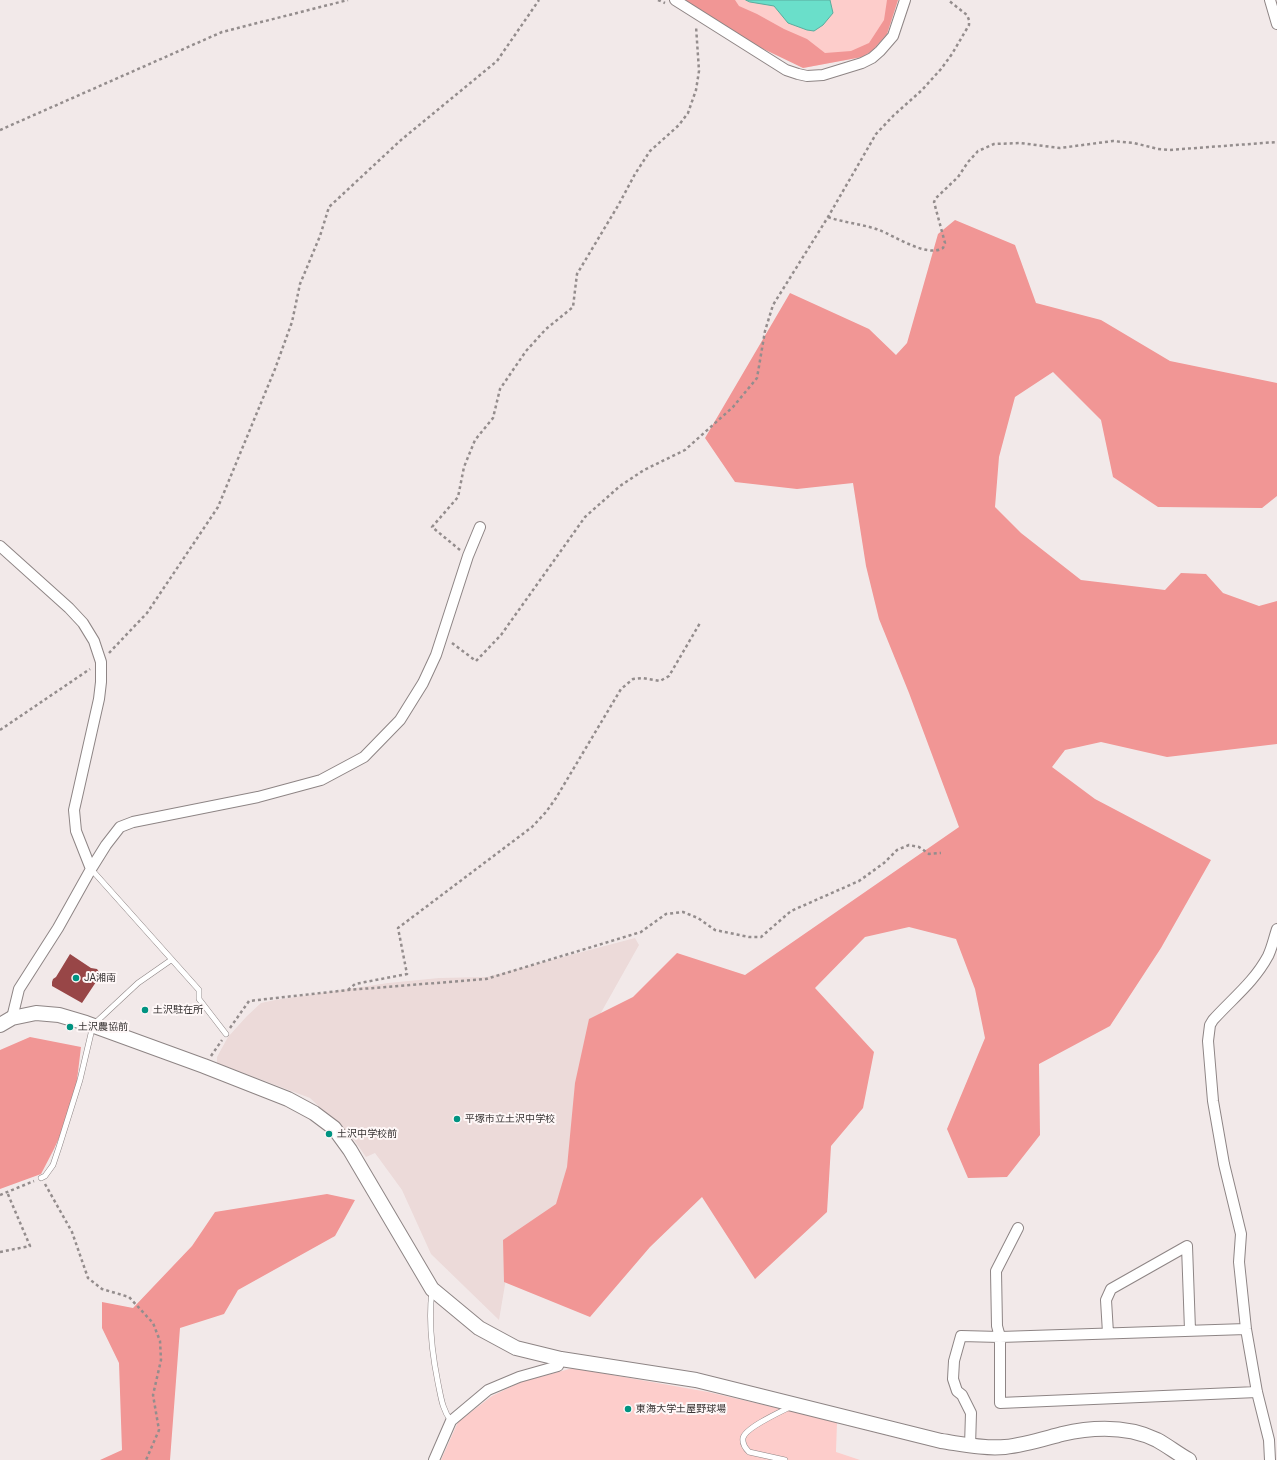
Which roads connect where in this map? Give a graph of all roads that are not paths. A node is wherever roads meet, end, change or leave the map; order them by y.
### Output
1 (675, 0) edge
2 (905, 0) edge
3 (1270, 0) edge
4 (1277, 24) edge
5 (480, 527) dead end
6 (0, 546) edge
7 (91, 869) junction
8 (1277, 929) edge
9 (172, 960) junction
10 (6, 1021) edge
11 (94, 1025) junction
12 (226, 1034) road end
13 (41, 1178) road end
14 (1018, 1228) dead end
15 (432, 1289) junction
16 (1246, 1329) junction
17 (1190, 1330) junction
18 (1108, 1333) junction
19 (1000, 1337) junction
20 (561, 1359) junction
21 (1257, 1392) junction
22 (794, 1404) junction
23 (451, 1421) junction
24 (970, 1446) junction
25 (434, 1460) edge
26 (785, 1460) edge
27 (1188, 1460) edge
28 (1270, 1460) edge

1 - 2 street
3 - 4 street
5 - 7 street
6 - 7 street
7 - 9 lane
7 - 10 street
8 - 16 street
9 - 11 lane
9 - 12 lane
10 - 11 street
11 - 13 lane
11 - 15 street
14 - 19 street
15 - 20 street
15 - 23 lane
16 - 17 street
16 - 21 street
17 - 18 street
17 - 18 street
18 - 19 street
19 - 21 street
19 - 24 street
20 - 22 street
20 - 23 street
21 - 28 street
22 - 24 street
22 - 26 lane
23 - 25 street
24 - 27 street

